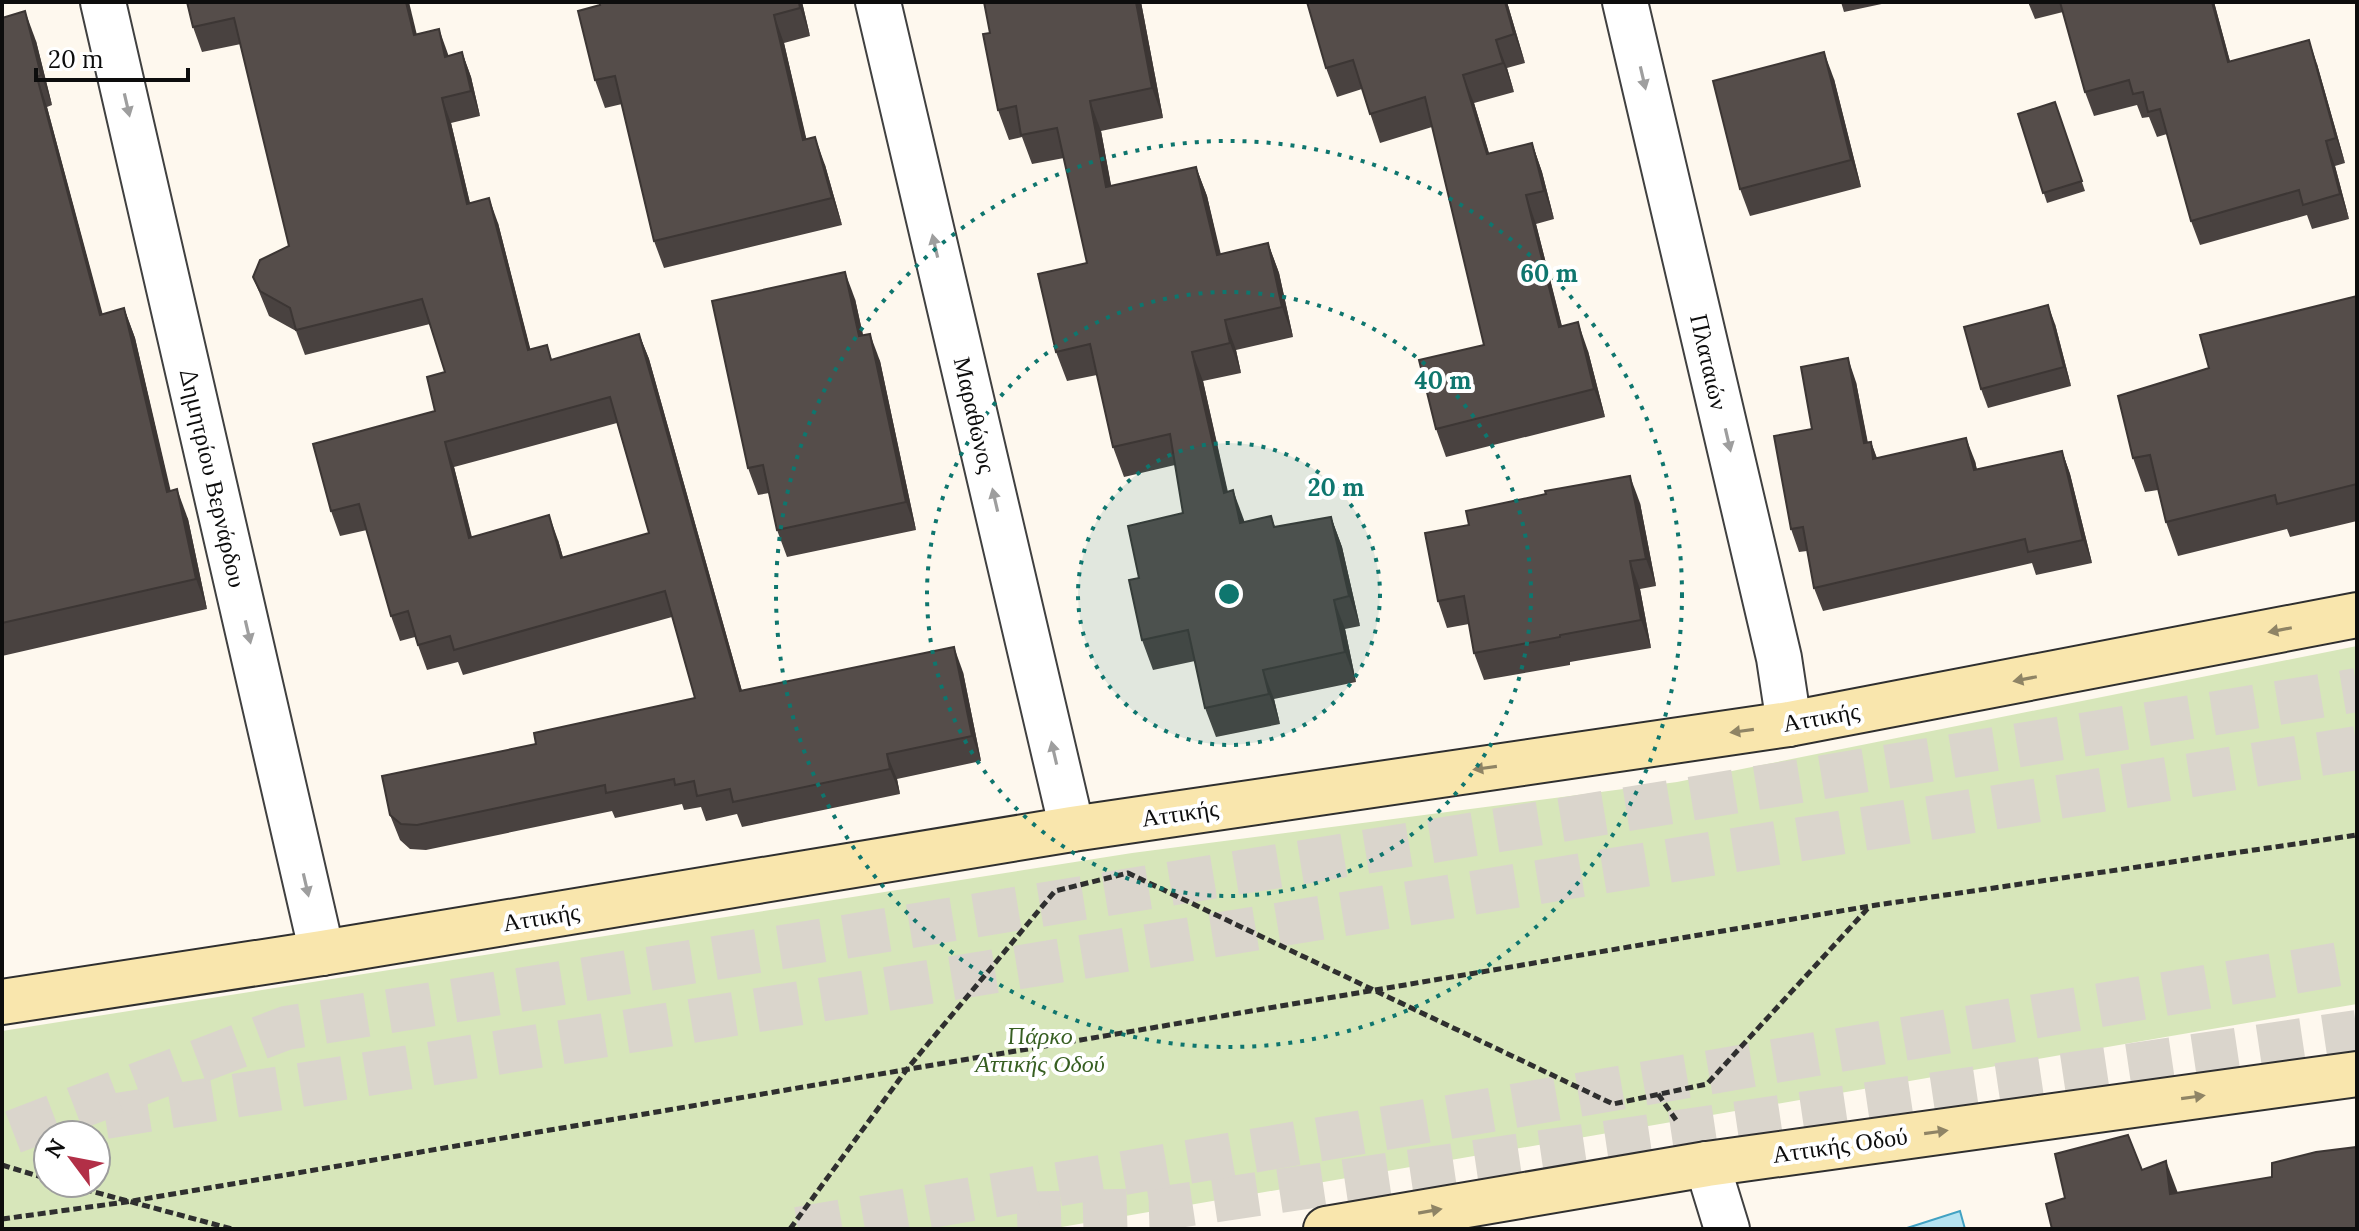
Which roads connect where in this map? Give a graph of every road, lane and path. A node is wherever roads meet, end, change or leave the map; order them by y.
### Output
1 (103, 2) edge
2 (878, 2) edge
3 (1625, 2) edge
4 (2357, 615) edge
5 (1789, 724) junction
6 (1072, 829) junction
7 (2357, 835) edge
8 (1870, 906) junction
9 (322, 953) junction
10 (1376, 989) junction
11 (2, 1002) edge
12 (907, 1069) junction
13 (2357, 1074) edge
14 (1707, 1164) junction
15 (2, 1165) edge
16 (32, 1174) edge
17 (112, 1198) edge
18 (126, 1202) junction
19 (2, 1219) edge
20 (232, 1229) edge
21 (790, 1229) edge
22 (1326, 1229) edge
23 (1727, 1229) edge

1 -> 9 street, Δημητρίου Βερνάρδου
6 -> 2 street, Μαραθώνος
3 -> 5 street, Πλαταιών
4 -> 5 main road, Αττικής
5 -> 6 main road, Αττικής
6 - 9 main road, Αττικής
7 - 8 path
8 - 10 path
8 - 10 path
9 - 11 main road, Αττικής
10 - 12 path
10 - 12 path
12 - 18 path
12 - 21 path
14 -> 13 main road, Αττικής Οδού
22 -> 14 main road, Αττικής Οδού
14 - 23 street
15 - 16 path
17 - 18 path
18 - 19 path
18 - 20 path

